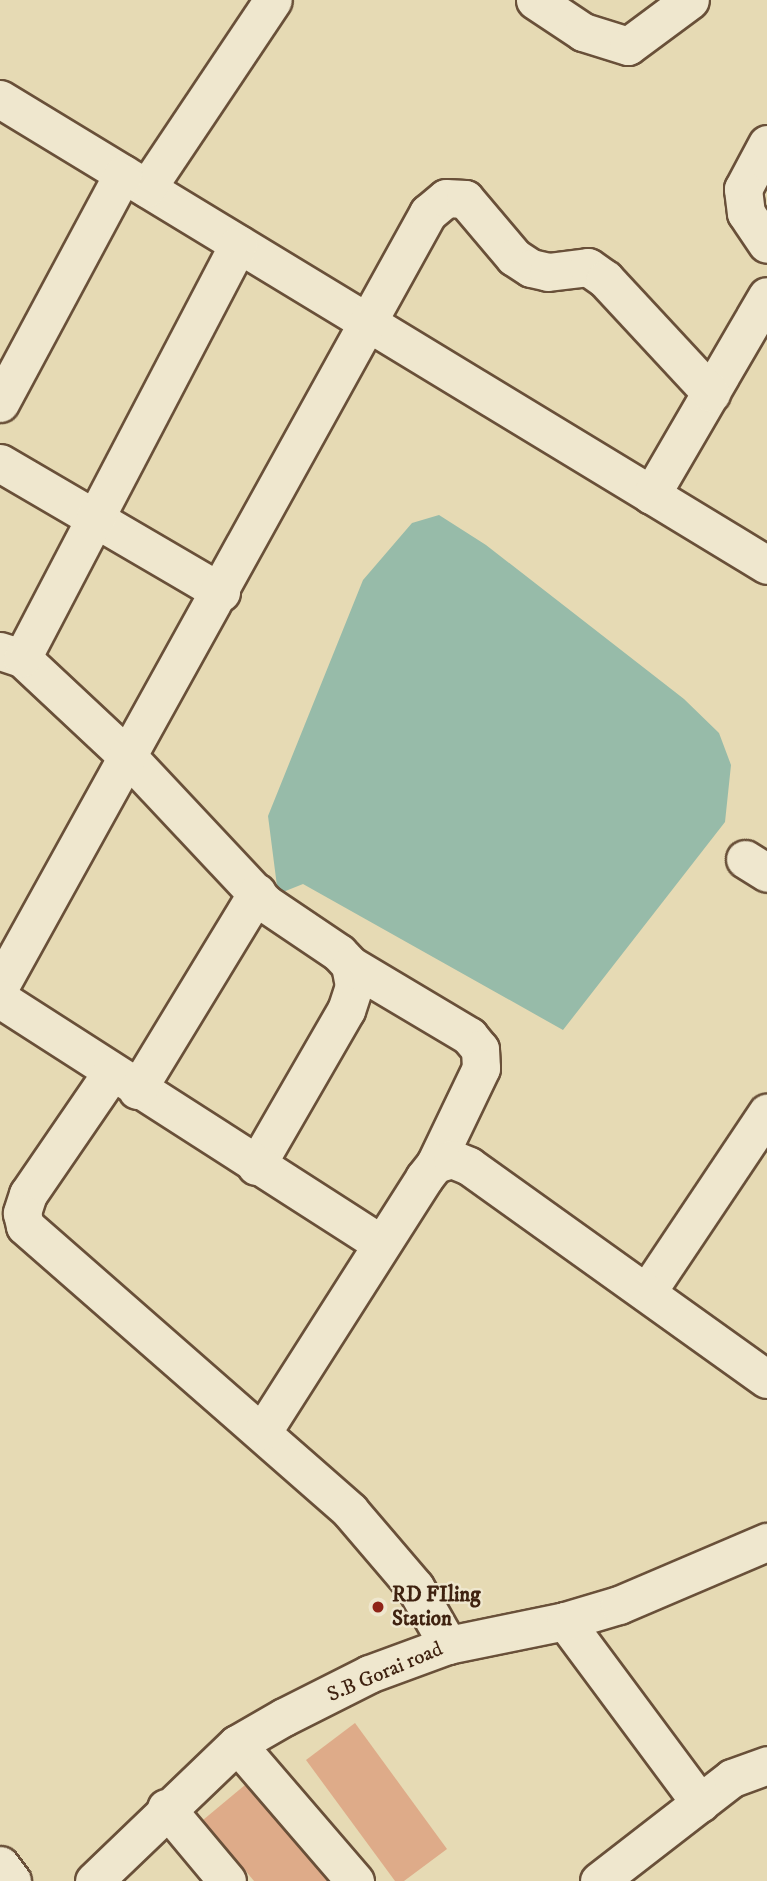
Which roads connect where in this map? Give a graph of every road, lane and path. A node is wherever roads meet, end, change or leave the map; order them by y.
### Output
1 (273, 0) edge
2 (535, 0) edge
3 (690, 0) edge
4 (0, 99) edge
5 (767, 144) edge
6 (135, 181) junction
7 (238, 244) junction
8 (767, 244) edge
9 (767, 296) edge
10 (369, 323) junction
11 (711, 393) junction
12 (0, 403) edge
13 (0, 463) edge
14 (652, 495) junction
15 (94, 517) junction
16 (767, 565) edge
17 (222, 592) junction
18 (11, 655) edge
19 (129, 758) junction
20 (257, 893) junction
21 (350, 965) junction
22 (0, 986) edge
23 (0, 999) edge
24 (124, 1082) junction
25 (767, 1113) edge
26 (435, 1164) junction
27 (256, 1166) junction
28 (381, 1244) junction
29 (648, 1292) junction
30 (767, 1379) edge
31 (263, 1430) junction
32 (767, 1542) edge
33 (565, 1621) junction
34 (448, 1645) junction
35 (237, 1744) junction
36 (767, 1765) edge
37 (700, 1802) junction
38 (166, 1808) junction
39 (0, 1865) edge
40 (12, 1881) edge
41 (94, 1881) edge
42 (227, 1881) edge
43 (355, 1881) edge
44 (598, 1881) edge

1 - 6 street
2 - 3 street
4 - 6 street
5 - 8 street
6 - 7 street
6 - 12 street
7 - 10 street
7 - 15 street
9 - 11 street
10 - 11 street
10 - 14 street
10 - 17 street
11 - 14 street
13 - 15 street
14 - 16 street
15 - 17 street
15 - 18 street
17 - 19 street
18 - 19 street
19 - 20 street
19 - 22 street
20 - 21 street
20 - 24 street
21 - 26 street
21 - 27 street
23 - 24 street
24 - 27 street
24 - 31 street
25 - 29 street
26 - 28 street
26 - 29 street
27 - 28 street
28 - 31 street
29 - 30 street
31 - 34 street
32 - 33 street, S.B Gorai road
33 - 34 street, S.B Gorai road
33 - 37 street
34 - 35 street, S.B Gorai road
35 - 38 street, S.B Gorai road
35 - 43 street
36 - 37 street
37 - 44 street
38 - 41 street, S.B Gorai road
38 - 42 street
39 - 40 street

